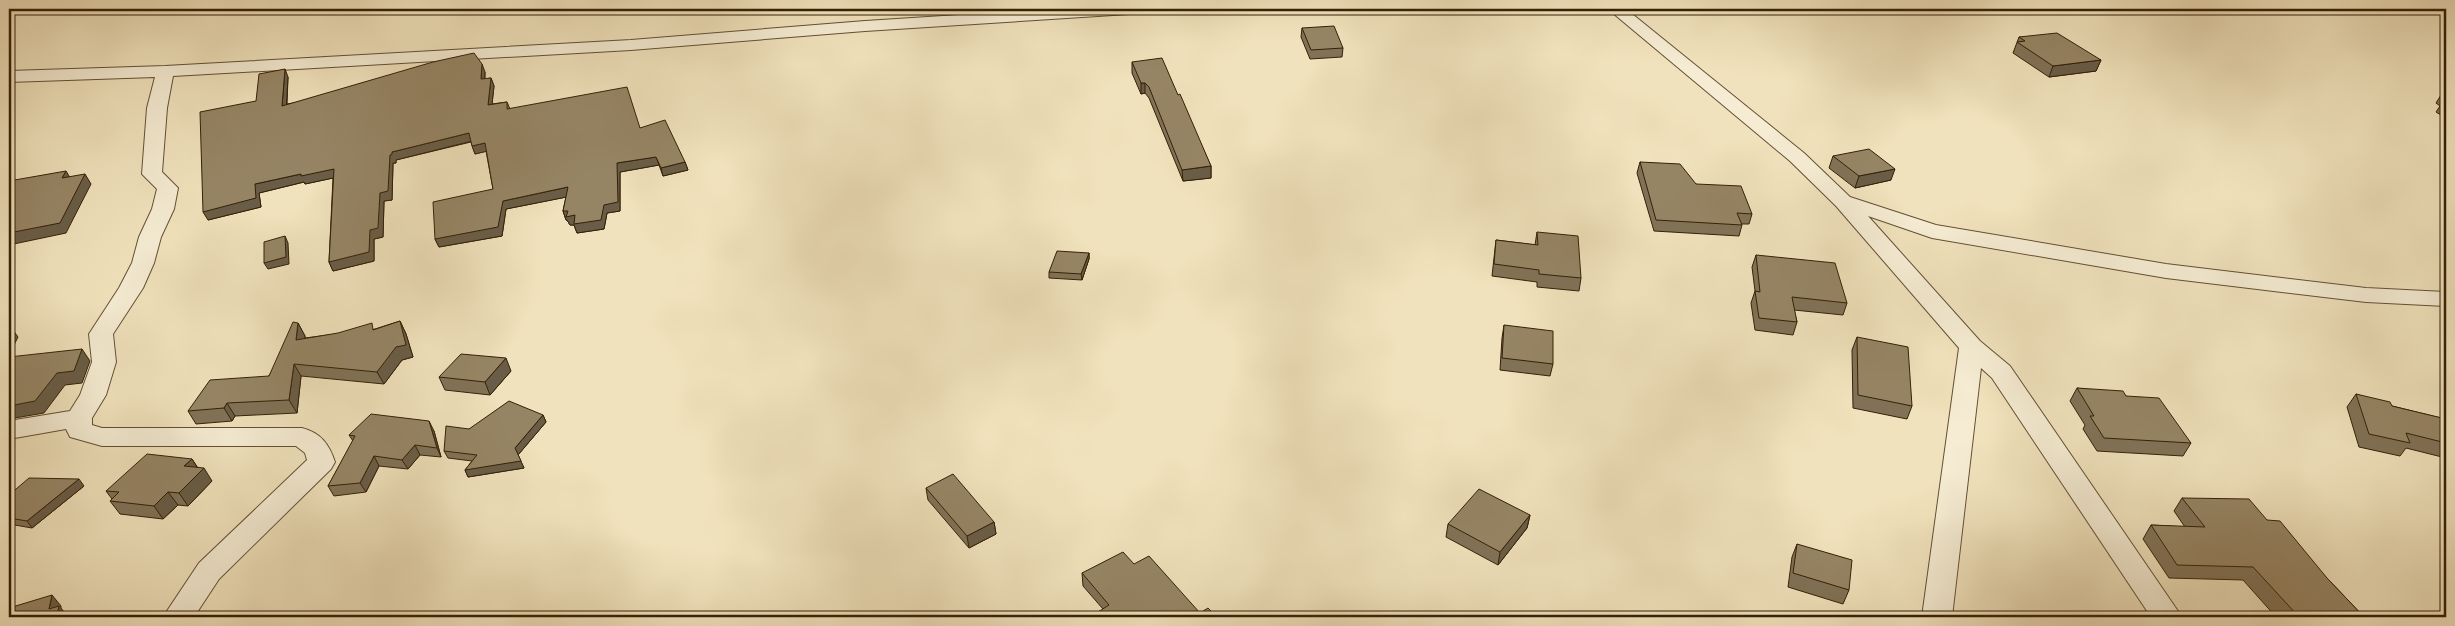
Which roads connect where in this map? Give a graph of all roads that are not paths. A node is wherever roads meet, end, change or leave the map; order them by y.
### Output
1 (1129, 9) edge
2 (1616, 9) edge
3 (165, 71) junction
4 (9, 76) edge
5 (1843, 201) junction
6 (2446, 299) edge
7 (1971, 347) junction
8 (78, 418) junction
9 (9, 430) edge
10 (178, 617) edge
11 (1938, 617) edge
12 (2167, 617) edge

1 - 3 street
2 - 5 street
3 - 4 street
3 - 8 street
5 - 6 street
5 - 7 street
7 - 11 street
7 - 12 street
8 - 9 street
8 - 10 street

